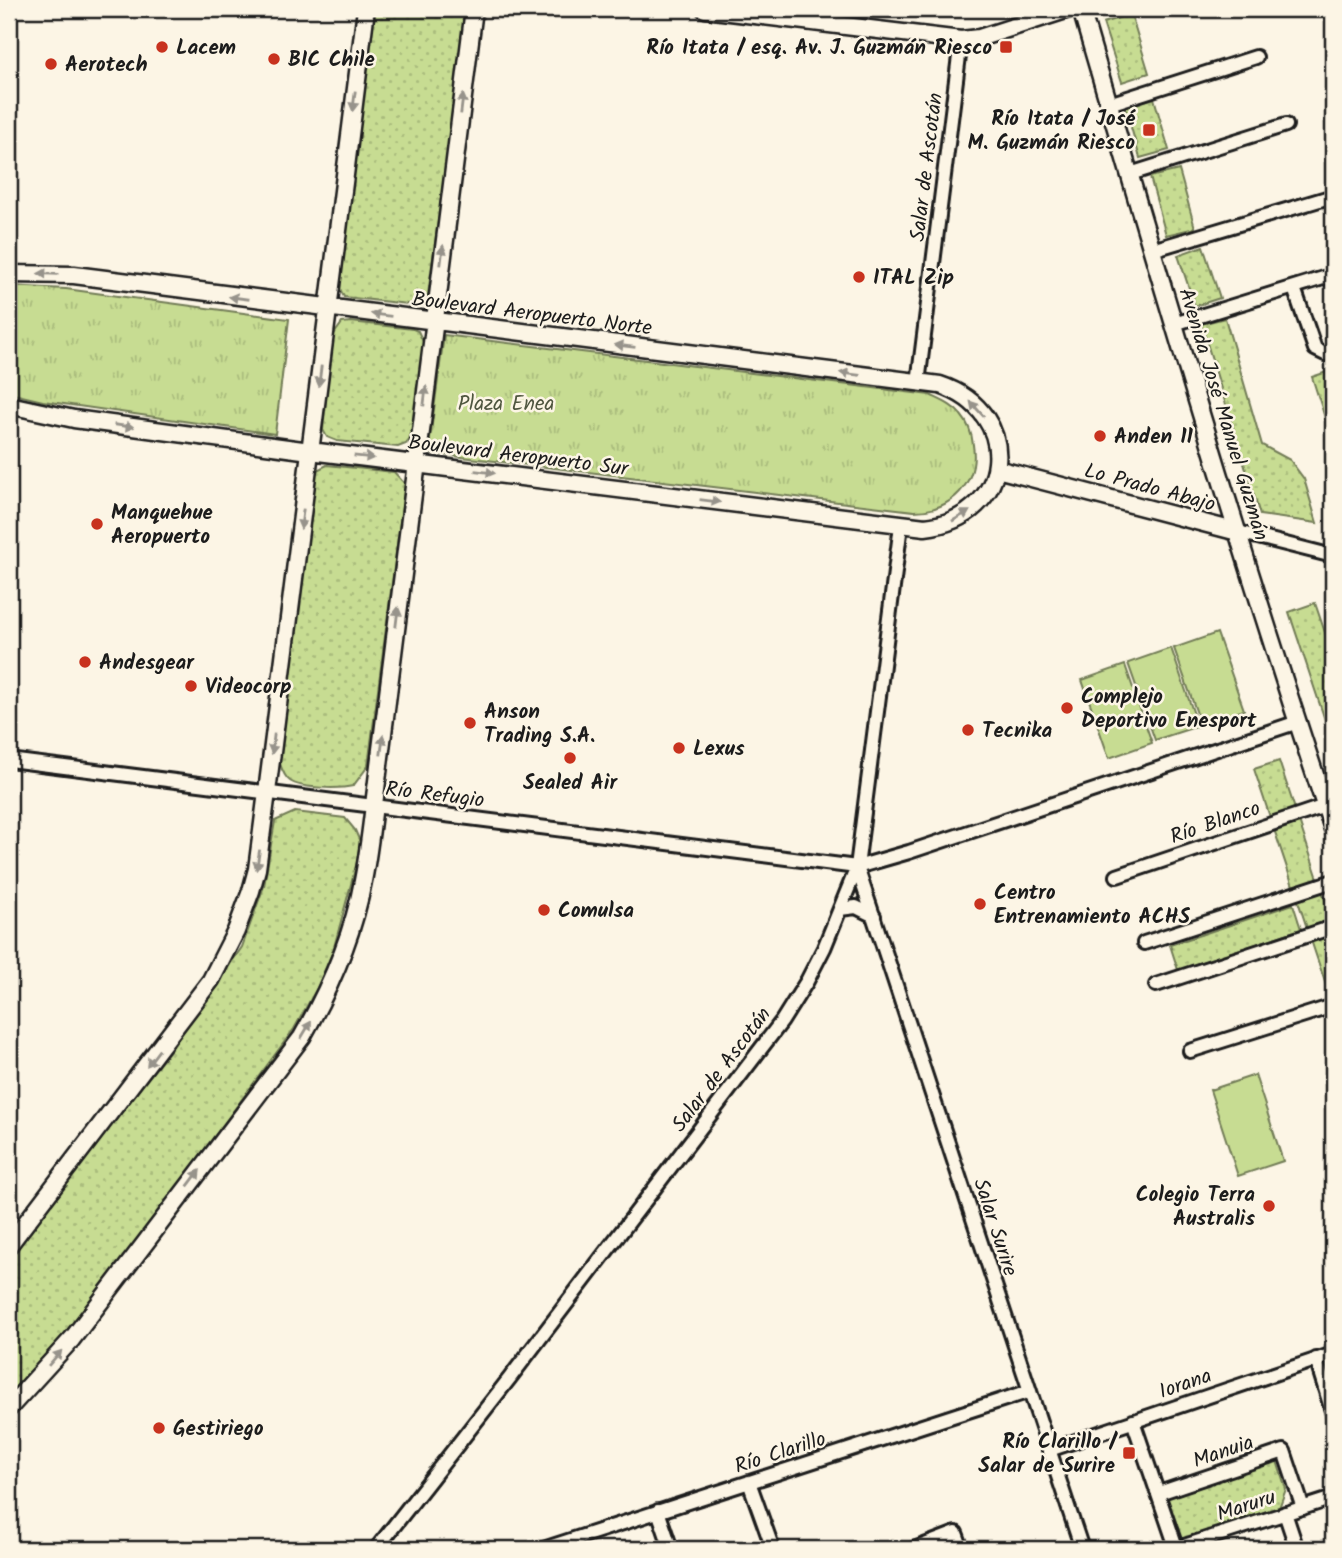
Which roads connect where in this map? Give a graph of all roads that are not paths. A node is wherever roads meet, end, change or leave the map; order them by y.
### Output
1 (366, 9) edge
2 (474, 9) edge
3 (705, 9) edge
4 (1069, 9) edge
5 (1081, 9) edge
6 (961, 40) junction
7 (1256, 57) dead end
8 (1109, 104) junction
9 (1286, 125) dead end
10 (1129, 174) junction
11 (1333, 196) edge
12 (1152, 250) junction
13 (9, 274) edge
14 (1333, 275) edge
15 (1294, 288) junction
16 (328, 308) junction
17 (433, 322) junction
18 (1174, 324) junction
19 (1333, 353) edge
20 (918, 383) junction
21 (9, 405) edge
22 (310, 451) junction
23 (417, 463) junction
24 (997, 469) junction
25 (901, 525) junction
26 (1238, 532) junction
27 (1333, 556) edge
28 (1298, 722) junction
29 (9, 760) edge
30 (267, 792) junction
31 (374, 805) junction
32 (1325, 806) junction
33 (1333, 829) edge
34 (857, 867) junction
35 (1117, 876) dead end
36 (1333, 881) edge
37 (841, 909) junction
38 (874, 916) junction
39 (1333, 927) edge
40 (1144, 943) dead end
41 (1156, 985) dead end
42 (1333, 1006) edge
43 (1190, 1051) dead end
44 (9, 1245) edge
45 (1333, 1353) edge
46 (1316, 1359) junction
47 (1030, 1391) junction
48 (9, 1408) edge
49 (1333, 1414) edge
50 (1133, 1421) junction
51 (1049, 1450) junction
52 (750, 1482) junction
53 (1159, 1493) junction
54 (1333, 1498) edge
55 (1303, 1508) junction
56 (658, 1511) junction
57 (1285, 1513) junction
58 (376, 1549) edge
59 (542, 1549) edge
60 (671, 1549) edge
61 (773, 1549) edge
62 (914, 1549) edge
63 (962, 1549) edge
64 (1082, 1549) edge
65 (1297, 1549) edge

1 -> 16 street
17 -> 2 street
3 - 6 street
4 - 6 street
5 - 8 street, Avenida José Manuel Guzmán
6 - 20 street, Salar de Ascotán
7 - 8 street
8 - 10 street, Avenida José Manuel Guzmán
9 - 10 street
10 - 12 street, Avenida José Manuel Guzmán
11 - 12 street
12 - 18 street, Avenida José Manuel Guzmán
16 -> 13 street, Boulevard Aeropuerto Norte
14 - 15 street
15 - 18 street
15 - 19 street
17 -> 16 street, Boulevard Aeropuerto Norte
16 -> 22 street
20 -> 17 street, Boulevard Aeropuerto Norte
23 -> 17 street
18 - 26 street, Avenida José Manuel Guzmán
24 -> 20 street, Boulevard Aeropuerto Norte
21 -> 22 street, Boulevard Aeropuerto Sur
22 -> 23 street, Boulevard Aeropuerto Sur
22 -> 30 street
23 -> 25 street, Boulevard Aeropuerto Sur
31 -> 23 street
25 -> 24 street, Boulevard Aeropuerto Sur
24 - 26 street, Lo Prado Abajo
25 - 34 street, Salar de Ascotán
26 - 27 street, Lo Prado Abajo
26 - 28 street, Avenida José Manuel Guzmán
28 - 32 street, Avenida José Manuel Guzmán
28 - 34 street
29 - 30 street, Río Refugio
30 - 31 street, Río Refugio
30 -> 44 street
31 - 34 street, Río Refugio
48 -> 31 street
32 - 33 street, Avenida José Manuel Guzmán
32 - 35 street, Río Blanco
34 - 37 street, Salar de Ascotán
34 - 38 street, Salar Surire
36 - 40 street
37 - 38 street
37 - 58 street, Salar de Ascotán
38 - 47 street, Salar Surire
39 - 41 street
42 - 43 street
45 - 46 street, Iorana
46 - 49 street
46 - 50 street, Iorana
47 - 51 street, Salar Surire
47 - 52 street, Río Clarillo
50 - 51 street, Iorana
50 - 53 street, Maruru
51 - 64 street, Salar Surire
52 - 56 street, Río Clarillo
52 - 61 street
53 - 55 street, Manuia
53 - 57 street, Maruru
54 - 55 street, Maruru
55 - 57 street, Maruru
56 - 59 street, Río Clarillo
56 - 60 street
57 - 65 street
62 - 63 street

